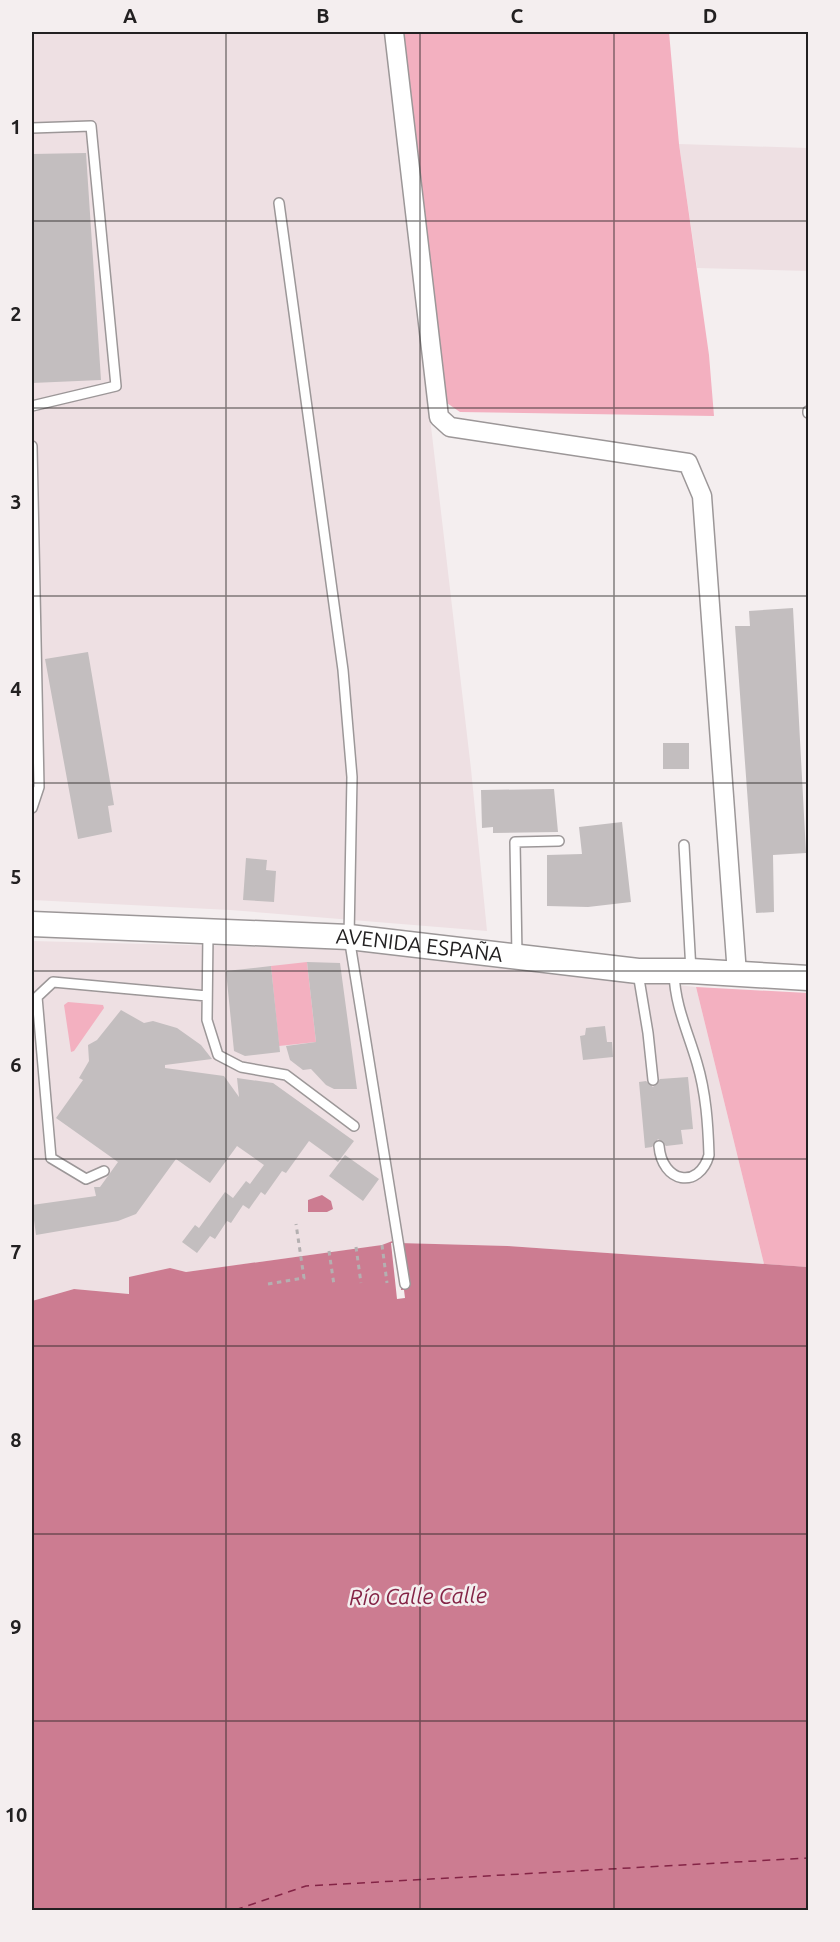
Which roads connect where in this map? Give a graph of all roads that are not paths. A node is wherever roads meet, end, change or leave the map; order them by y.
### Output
1 (394, 32) edge
2 (32, 128) edge
3 (279, 203) dead end
4 (32, 406) edge
5 (32, 446) edge
6 (32, 808) edge
7 (559, 841) dead end
8 (684, 845) dead end
9 (32, 924) edge
10 (208, 930) junction
11 (349, 937) junction
12 (517, 956) junction
13 (638, 971) junction
14 (682, 971) junction
15 (737, 974) junction
16 (808, 978) edge
17 (207, 996) junction
18 (652, 1080) dead end
19 (354, 1125) dead end
20 (659, 1146) dead end
21 (104, 1171) dead end
22 (405, 1284) dead end

1 - 15 street
2 - 4 lane
3 - 11 lane
5 - 6 lane
7 - 12 lane
8 - 14 lane
9 - 10 main road, AVENIDA ESPAÑA
10 - 11 main road, AVENIDA ESPAÑA
10 - 17 lane
11 - 12 main road, AVENIDA ESPAÑA
11 - 22 lane
12 - 13 main road, AVENIDA ESPAÑA
13 - 14 main road, AVENIDA ESPAÑA
13 - 18 lane
14 - 15 main road, AVENIDA ESPAÑA
14 - 20 lane
15 - 16 main road, AVENIDA ESPAÑA
17 - 19 lane
17 - 21 lane

